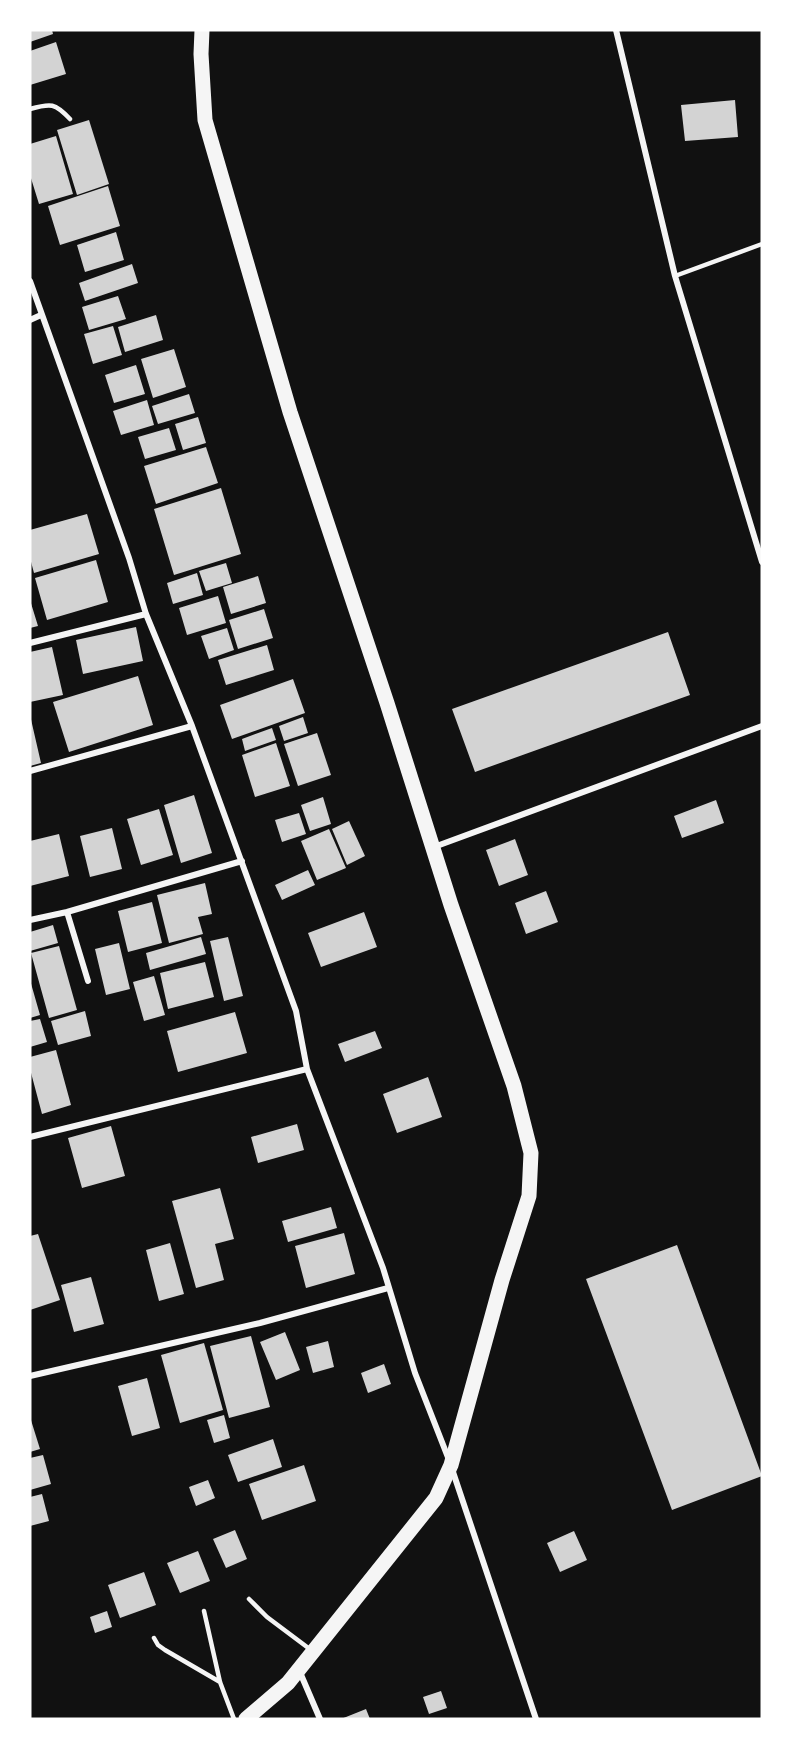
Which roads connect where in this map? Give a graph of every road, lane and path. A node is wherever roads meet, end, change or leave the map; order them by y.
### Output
1 (202, 30) edge
2 (616, 30) edge
3 (30, 109) edge
4 (70, 119) dead end
5 (762, 244) edge
6 (675, 276) junction
7 (30, 281) edge
8 (41, 315) junction
9 (30, 320) edge
10 (762, 562) edge
11 (146, 614) junction
12 (30, 643) edge
13 (192, 726) junction
14 (762, 726) edge
15 (30, 771) edge
16 (433, 847) junction
17 (242, 861) junction
18 (67, 912) junction
19 (30, 920) edge
20 (88, 981) dead end
21 (307, 1069) junction
22 (30, 1137) edge
23 (388, 1288) junction
24 (30, 1376) edge
25 (451, 1465) junction
26 (249, 1599) dead end
27 (204, 1611) dead end
28 (154, 1638) dead end
29 (313, 1652) junction
30 (299, 1670) junction
31 (220, 1682) junction
32 (234, 1719) edge
33 (246, 1719) edge
34 (320, 1719) edge
35 (536, 1719) edge

1 - 16 main road
2 - 6 street
3 - 4 lane
5 - 6 lane
6 - 10 street
7 - 8 street
8 - 9 street
8 - 11 street
11 - 12 street
11 - 13 street
13 - 15 street
13 - 17 street
14 - 16 street
16 - 25 main road
17 - 18 street
17 - 21 street
18 - 19 street
18 - 20 street
21 - 22 street
21 - 23 street
23 - 24 street
23 - 25 street
25 - 29 main road
25 - 35 street
26 - 29 lane
27 - 31 lane
28 - 31 lane
29 - 30 main road
30 - 33 main road
30 - 34 street
31 - 32 lane

